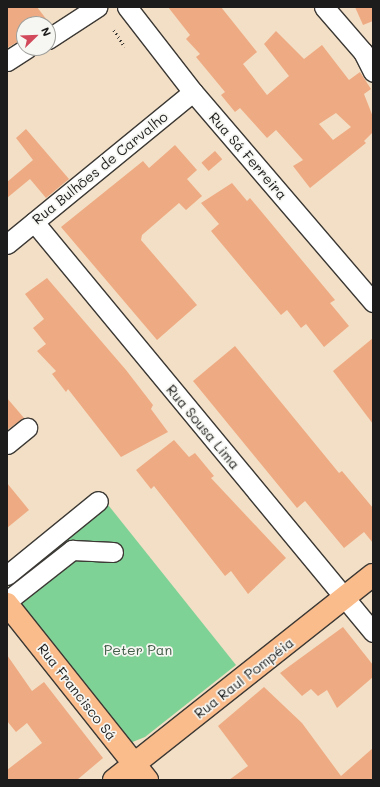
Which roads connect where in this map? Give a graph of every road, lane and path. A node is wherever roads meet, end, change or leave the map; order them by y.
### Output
1 (97, 7) edge
2 (127, 7) edge
3 (324, 7) edge
4 (114, 30) dead end
5 (56, 34) edge
6 (125, 47) dead end
7 (16, 55) edge
8 (7, 61) edge
9 (373, 72) edge
10 (194, 92) junction
11 (34, 222) junction
12 (7, 244) edge
13 (373, 302) edge
14 (27, 428) dead end
15 (7, 444) edge
16 (98, 501) dead end
17 (113, 552) dead end
18 (7, 574) edge
19 (373, 575) edge
20 (345, 598) junction
21 (7, 601) edge
22 (7, 604) edge
23 (373, 632) edge
24 (140, 772) edge
25 (114, 780) edge

1 - 5 street
2 - 10 street, Rua Sá Ferreira
3 - 9 street
4 - 6 path
7 - 8 street
10 - 11 street, Rua Bulhões de Carvalho
10 - 13 street, Rua Sá Ferreira
11 - 12 street, Rua Bulhões de Carvalho
11 - 20 street, Rua Sousa Lima
14 - 15 street
16 - 18 street
17 - 21 street
19 - 20 main road, Rua Raul Pompéia
20 - 23 street, Rua Sousa Lima
20 - 24 main road, Rua Raul Pompéia
22 - 24 main road, Rua Francisco Sá
24 - 25 main road, Rua Raul Pompéia

